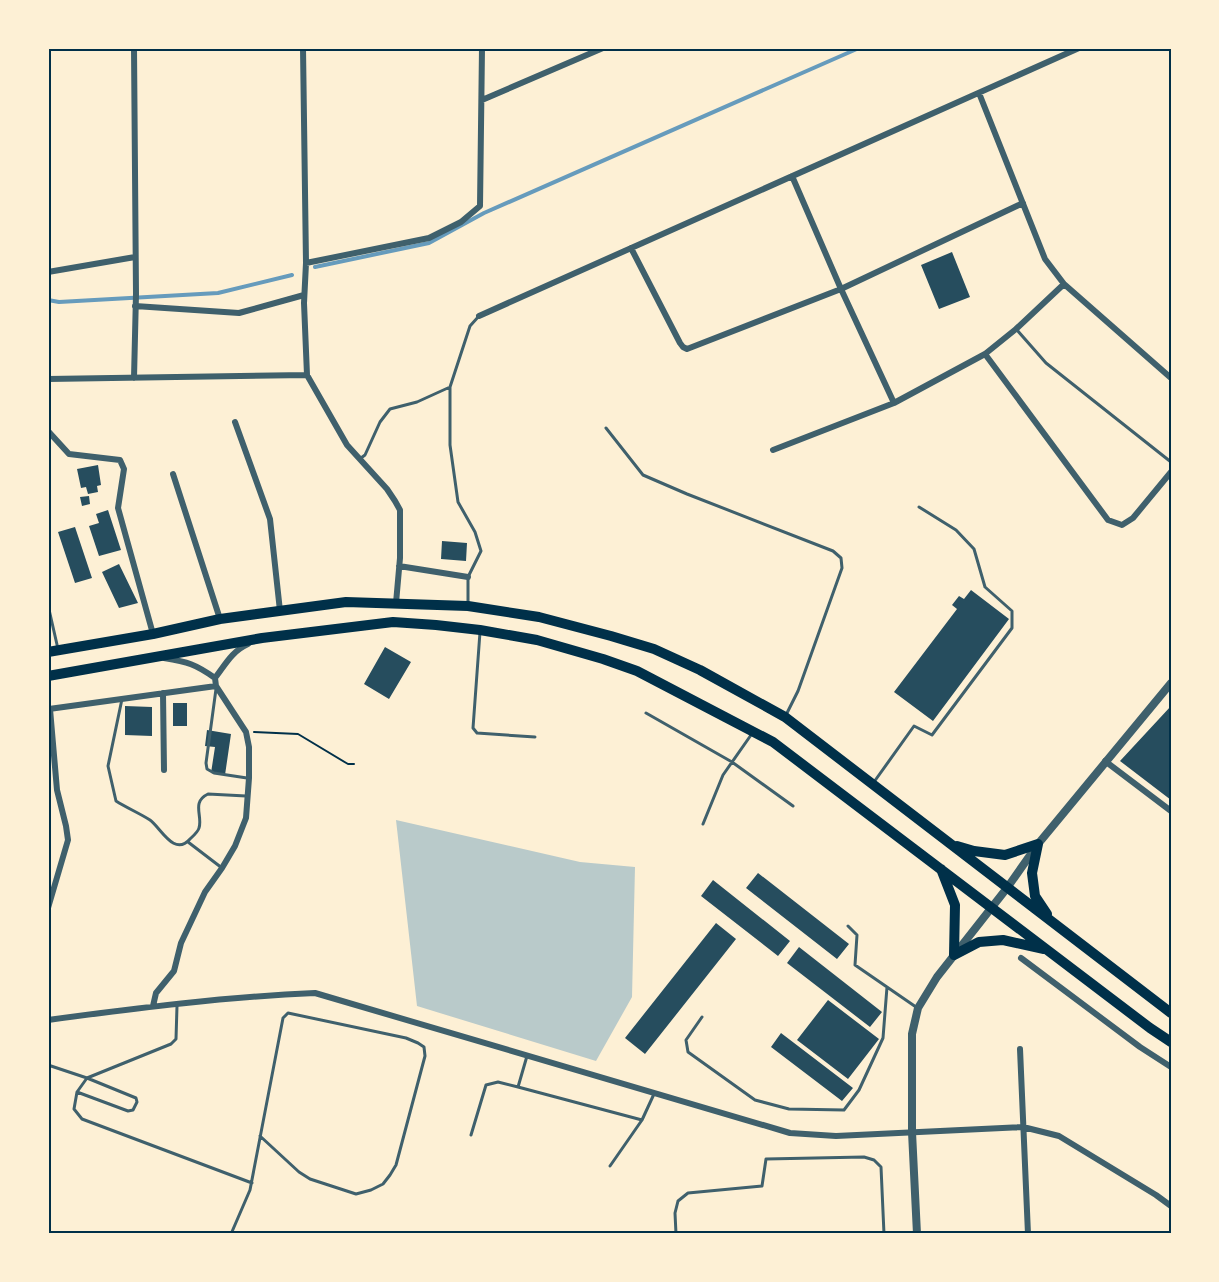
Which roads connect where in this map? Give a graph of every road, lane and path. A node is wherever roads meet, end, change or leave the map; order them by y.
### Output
1 (134, 48) edge
2 (303, 48) edge
3 (482, 48) edge
4 (603, 48) edge
5 (1079, 48) edge
6 (979, 93) junction
7 (482, 100) junction
8 (792, 176) junction
9 (1023, 202) junction
10 (631, 248) junction
11 (135, 258) junction
12 (306, 263) junction
13 (48, 272) edge
14 (1064, 284) junction
15 (841, 289) junction
16 (304, 295) junction
17 (135, 306) junction
18 (479, 316) joint
19 (1016, 329) junction
20 (985, 354) junction
21 (307, 375) junction
22 (134, 378) junction
23 (1171, 378) edge
24 (48, 379) edge
25 (450, 387) junction
26 (894, 403) junction
27 (235, 422) dead end
28 (606, 428) dead end
29 (48, 431) edge
30 (773, 450) dead end
31 (359, 460) junction
32 (1171, 462) edge
33 (1171, 472) edge
34 (173, 474) dead end
35 (919, 507) dead end
36 (399, 566) junction
37 (468, 577) junction
38 (396, 603) junction
39 (48, 605) edge
40 (468, 606) junction
41 (280, 611) junction
42 (220, 619) junction
43 (480, 630) junction
44 (153, 634) junction
45 (262, 638) junction
46 (53, 651) edge
47 (157, 658) junction
48 (48, 676) edge
49 (215, 678) junction
50 (1171, 683) edge
51 (216, 686) junction
52 (163, 693) junction
53 (122, 699) junction
54 (49, 709) edge
55 (646, 713) dead end
56 (785, 717) junction
57 (754, 731) junction
58 (246, 732) junction
59 (535, 737) dead end
60 (1105, 761) junction
61 (732, 762) junction
62 (354, 764) dead end
63 (164, 770) dead end
64 (249, 778) junction
65 (872, 784) junction
66 (247, 796) junction
67 (793, 806) dead end
68 (1171, 811) edge
69 (703, 824) dead end
70 (188, 842) junction
71 (949, 843) junction
72 (1038, 844) junction
73 (222, 868) junction
74 (940, 869) junction
75 (1008, 888) junction
76 (48, 908) edge
77 (992, 908) junction
78 (1051, 922) junction
79 (848, 926) dead end
80 (1047, 950) junction
81 (954, 955) junction
82 (1021, 958) dead end
83 (887, 987) junction
84 (177, 1004) junction
85 (153, 1006) junction
86 (918, 1008) junction
87 (1171, 1013) edge
88 (702, 1017) dead end
89 (48, 1020) edge
90 (1171, 1042) edge
91 (1020, 1048) dead end
92 (527, 1055) junction
93 (48, 1065) edge
94 (1171, 1067) edge
95 (87, 1078) junction
96 (518, 1087) junction
97 (77, 1092) junction
98 (655, 1093) junction
99 (642, 1120) junction
100 (1023, 1126) junction
101 (912, 1132) junction
102 (471, 1135) dead end
103 (260, 1136) junction
104 (610, 1166) dead end
105 (252, 1183) junction
106 (1171, 1206) edge
107 (231, 1234) edge
108 (676, 1234) edge
109 (884, 1234) edge
110 (917, 1234) edge
111 (1028, 1234) edge

1 - 11 street
2 - 12 street
3 - 7 street
4 - 7 street
5 - 6 street
6 - 8 street
6 - 9 street
7 - 12 street
8 - 10 street
8 - 15 street
9 - 14 street
9 - 15 street
10 - 15 street
10 - 18 street
11 - 13 street
11 - 17 street
12 - 16 street
14 - 19 street
14 - 23 street
15 - 26 street
16 - 17 street
16 - 21 street
17 - 22 street
18 - 25 lane
19 - 20 street
19 - 32 lane
20 - 26 street
20 - 33 street
21 - 22 street
21 - 31 street
22 - 24 street
25 - 31 lane
25 - 37 lane
26 - 30 street
27 - 41 street
28 - 56 lane
29 - 44 street
31 - 36 street
34 - 42 street
35 - 65 lane
36 - 37 street
36 - 38 street
37 - 40 lane
38 - 40 highway
38 - 41 highway
39 - 46 lane
40 - 56 highway
41 - 42 highway
42 - 44 highway
43 - 45 highway
43 - 57 highway
43 - 59 lane
44 - 46 highway
45 - 47 highway
45 - 49 street
47 - 48 highway
47 - 49 street
49 - 51 street
50 - 60 street
51 - 52 street
51 - 58 street
51 - 64 lane
52 - 53 street
52 - 63 street
53 - 54 street
53 - 70 lane
54 - 76 street
55 - 61 lane
56 - 65 highway
57 - 61 lane
57 - 74 highway
58 - 62 path
58 - 64 street
60 - 68 street
60 - 72 street
61 - 67 lane
61 - 69 lane
64 - 66 street
65 - 71 highway
66 - 70 lane
66 - 73 street
70 - 73 lane
71 - 72 highway
71 - 75 highway
72 - 75 street
72 - 78 highway
73 - 85 street
74 - 77 highway
74 - 81 highway
75 - 77 street
75 - 78 highway
77 - 80 highway
77 - 81 street
78 - 87 highway
79 - 83 lane
80 - 81 highway
80 - 90 highway
81 - 86 street
82 - 94 street
83 - 86 lane
83 - 88 lane
84 - 85 street
84 - 92 street
84 - 95 lane
85 - 89 street
86 - 101 street
91 - 100 street
92 - 96 lane
92 - 98 street
93 - 95 lane
95 - 97 lane
95 - 97 lane
96 - 99 lane
96 - 102 lane
97 - 105 lane
98 - 99 lane
98 - 101 street
99 - 104 lane
100 - 101 street
100 - 106 street
100 - 111 street
101 - 110 street
103 - 103 lane
103 - 105 lane
105 - 107 lane
108 - 109 lane

